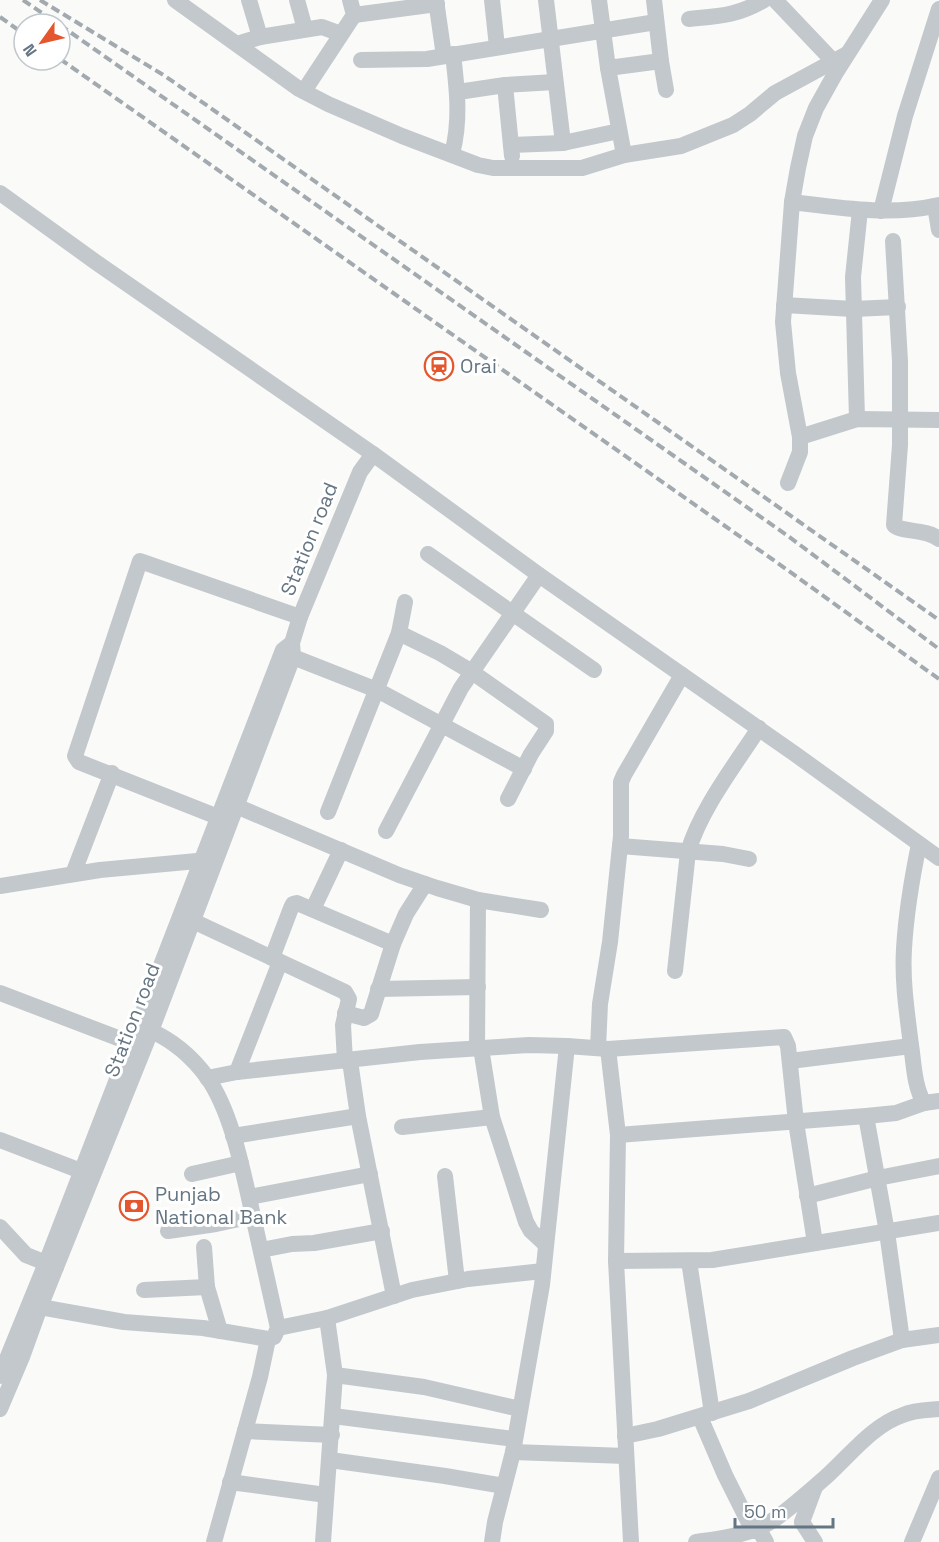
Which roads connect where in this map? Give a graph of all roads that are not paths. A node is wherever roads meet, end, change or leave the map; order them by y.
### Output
1 (175, 0) edge
2 (196, 0) edge
3 (249, 0) edge
4 (297, 0) edge
5 (492, 0) edge
6 (546, 0) edge
7 (599, 0) edge
8 (654, 0) edge
9 (764, 0) edge
10 (775, 0) edge
11 (882, 0) edge
12 (437, 2) edge
13 (392, 5) edge
14 (352, 7) edge
15 (939, 9) edge
16 (689, 19) dead end
17 (203, 21) junction
18 (656, 22) junction
19 (305, 29) junction
20 (602, 31) junction
21 (341, 34) junction
22 (260, 38) junction
23 (550, 40) junction
24 (237, 44) junction
25 (497, 47) junction
26 (448, 55) junction
27 (840, 58) junction
28 (361, 60) dead end
29 (661, 61) junction
30 (608, 68) junction
31 (555, 82) junction
32 (505, 85) junction
33 (666, 90) dead end
34 (304, 91) junction
35 (458, 92) junction
36 (619, 131) junction
37 (563, 143) junction
38 (511, 145) junction
39 (452, 154) junction
40 (624, 155) junction
41 (513, 169) junction
42 (0, 193) edge
43 (792, 202) junction
44 (937, 205) edge
45 (860, 210) junction
46 (881, 211) junction
47 (939, 230) edge
48 (893, 241) dead end
49 (784, 305) junction
50 (898, 308) junction
51 (853, 309) junction
52 (900, 418) junction
53 (857, 419) junction
54 (939, 420) edge
55 (800, 437) junction
56 (373, 454) junction
57 (788, 483) dead end
58 (939, 538) edge
59 (428, 554) dead end
60 (539, 575) junction
61 (405, 602) dead end
62 (512, 614) junction
63 (300, 616) junction
64 (399, 633) junction
65 (293, 650) junction
66 (594, 670) dead end
67 (472, 672) junction
68 (682, 675) junction
69 (377, 690) junction
70 (441, 726) junction
71 (759, 728) junction
72 (524, 769) junction
73 (112, 773) junction
74 (508, 799) dead end
75 (236, 806) junction
76 (328, 812) dead end
77 (218, 817) junction
78 (386, 831) dead end
79 (919, 844) junction
80 (620, 846) junction
81 (341, 850) junction
82 (688, 852) junction
83 (939, 858) edge
84 (749, 859) dead end
85 (208, 860) junction
86 (74, 874) junction
87 (425, 884) junction
88 (0, 886) edge
89 (477, 900) junction
90 (313, 909) junction
91 (542, 910) dead end
92 (193, 921) junction
93 (393, 944) junction
94 (276, 960) junction
95 (675, 971) dead end
96 (478, 987) junction
97 (378, 989) junction
98 (0, 993) edge
99 (345, 1013) junction
100 (151, 1031) junction
101 (131, 1043) junction
102 (567, 1046) junction
103 (911, 1046) junction
104 (479, 1048) junction
105 (603, 1049) junction
106 (347, 1061) junction
107 (790, 1061) junction
108 (237, 1072) junction
109 (207, 1078) junction
110 (932, 1102) edge
111 (358, 1116) junction
112 (866, 1116) junction
113 (492, 1117) junction
114 (796, 1122) junction
115 (402, 1127) dead end
116 (618, 1135) junction
117 (233, 1136) junction
118 (0, 1140) edge
119 (241, 1163) junction
120 (939, 1166) edge
121 (81, 1171) junction
122 (192, 1174) dead end
123 (370, 1174) junction
124 (445, 1176) dead end
125 (878, 1179) junction
126 (807, 1196) junction
127 (249, 1197) junction
128 (253, 1216) junction
129 (939, 1223) edge
130 (0, 1227) edge
131 (168, 1231) dead end
132 (382, 1231) junction
133 (887, 1232) junction
134 (814, 1244) junction
135 (546, 1245) junction
136 (204, 1247) dead end
137 (261, 1250) junction
138 (616, 1261) junction
139 (689, 1261) junction
140 (51, 1265) junction
141 (543, 1271) junction
142 (457, 1281) junction
143 (207, 1287) junction
144 (144, 1290) dead end
145 (394, 1296) junction
146 (40, 1307) junction
147 (327, 1318) junction
148 (220, 1331) junction
149 (273, 1334) junction
150 (939, 1335) edge
151 (902, 1340) junction
152 (4, 1356) edge
153 (334, 1374) junction
154 (0, 1376) edge
155 (0, 1409) edge
156 (939, 1409) edge
157 (520, 1410) junction
158 (706, 1415) junction
159 (333, 1416) junction
160 (244, 1431) junction
161 (332, 1435) junction
162 (626, 1436) junction
163 (514, 1445) junction
164 (626, 1456) junction
165 (330, 1460) junction
166 (939, 1478) edge
167 (230, 1482) junction
168 (816, 1485) junction
169 (504, 1486) junction
170 (326, 1495) junction
171 (774, 1519) junction
172 (802, 1522) junction
173 (759, 1534) edge
174 (214, 1542) edge
175 (323, 1542) edge
176 (492, 1542) edge
177 (631, 1542) edge
178 (696, 1542) edge
179 (815, 1542) edge
180 (912, 1542) edge

1 - 17 street
2 - 17 street
3 - 22 street
4 - 19 street
5 - 25 street
6 - 23 street
7 - 20 street
8 - 18 street
9 - 16 street
10 - 27 street
11 - 27 street
12 - 13 street
12 - 26 street
13 - 14 street
14 - 21 street
15 - 46 street
17 - 24 street
18 - 20 street
18 - 29 street
19 - 21 street
19 - 22 street
20 - 23 street
20 - 30 street
21 - 34 street
22 - 24 street
23 - 25 street
23 - 31 street
24 - 34 street
25 - 26 street
26 - 28 street
26 - 35 street
27 - 40 street
27 - 43 street
29 - 30 street
29 - 33 street
30 - 36 street
31 - 32 street
31 - 37 street
32 - 35 street
32 - 38 street
34 - 39 street
35 - 39 street
36 - 37 street
36 - 40 street
37 - 38 street
38 - 41 street
39 - 41 street
40 - 41 street
42 - 56 street
43 - 45 street
43 - 49 street
44 - 46 street
44 - 47 street
45 - 46 street
45 - 51 street
48 - 50 street
49 - 51 street
49 - 55 street
50 - 51 street
50 - 52 street
51 - 53 street
52 - 53 street
52 - 54 street
52 - 58 street
53 - 55 street
55 - 57 street
56 - 60 street
56 - 63 street, Station road
59 - 62 street
60 - 62 street
60 - 68 street
61 - 64 street
62 - 66 street
62 - 67 street
63 - 65 street, Station road
63 - 73 street
64 - 67 street
64 - 69 street
65 - 69 street
65 - 75 street, Station road
65 - 77 street, Station road
67 - 70 street
67 - 72 street
68 - 71 street
68 - 80 street
69 - 70 street
69 - 76 street
70 - 72 street
70 - 78 street
71 - 79 street
71 - 82 street
72 - 74 street
73 - 77 street
73 - 86 street
75 - 81 street
75 - 85 street, Station road
77 - 85 street, Station road
79 - 83 street
79 - 103 street
80 - 82 street
80 - 105 street
81 - 87 street
81 - 90 street
82 - 84 street
82 - 95 street
85 - 86 street
85 - 92 street, Station road
85 - 101 street, Station road
86 - 88 street
87 - 89 street
87 - 93 street
89 - 91 street
89 - 96 street
90 - 93 street
90 - 94 street
92 - 94 street
92 - 100 street, Station road
93 - 97 street
94 - 99 street
94 - 108 street
96 - 97 street
96 - 104 street
97 - 99 street
98 - 101 street
99 - 106 street
100 - 109 street
100 - 140 street, Station road
101 - 121 street, Station road
102 - 104 street
102 - 105 street
102 - 135 street
103 - 107 street
103 - 110 street
104 - 106 street
104 - 113 street
105 - 107 street
105 - 116 street
106 - 108 street
106 - 111 street
107 - 114 street
108 - 109 street
109 - 117 street
110 - 112 street
111 - 117 street
111 - 123 street
112 - 114 street
112 - 125 street
113 - 115 street
113 - 135 street
114 - 116 street
114 - 126 street
116 - 138 street
117 - 119 street
118 - 121 street
119 - 122 street
119 - 127 street
120 - 125 street
121 - 140 street, Station road
123 - 127 street
123 - 132 street
124 - 142 street
125 - 126 street
125 - 133 street
126 - 134 street
127 - 128 street
128 - 131 street
128 - 137 street
129 - 133 street
130 - 140 street
132 - 137 street
132 - 145 street
133 - 134 street
133 - 151 street
134 - 139 street
135 - 141 street
136 - 143 street
137 - 149 street
138 - 139 street
138 - 162 street
139 - 158 street
140 - 146 street, Station road
140 - 152 street, Station road
141 - 142 street
141 - 157 street
142 - 145 street
143 - 144 street
143 - 148 street
145 - 147 street
146 - 148 street
146 - 155 street, Station road
147 - 149 street
147 - 153 street
148 - 149 street
149 - 160 street
150 - 151 street
151 - 158 street
152 - 154 street, Station road
153 - 157 street
153 - 159 street
156 - 168 street
157 - 163 street
158 - 162 street
158 - 173 street
159 - 161 street
159 - 163 street
160 - 161 street
160 - 167 street
161 - 165 street
162 - 164 street
163 - 164 street
163 - 169 street
164 - 177 street
165 - 169 street
165 - 170 street
166 - 180 street
167 - 170 street
167 - 174 street
168 - 171 street
168 - 172 street
169 - 176 street
170 - 175 street
171 - 172 street
171 - 173 street
172 - 179 street
173 - 178 street

